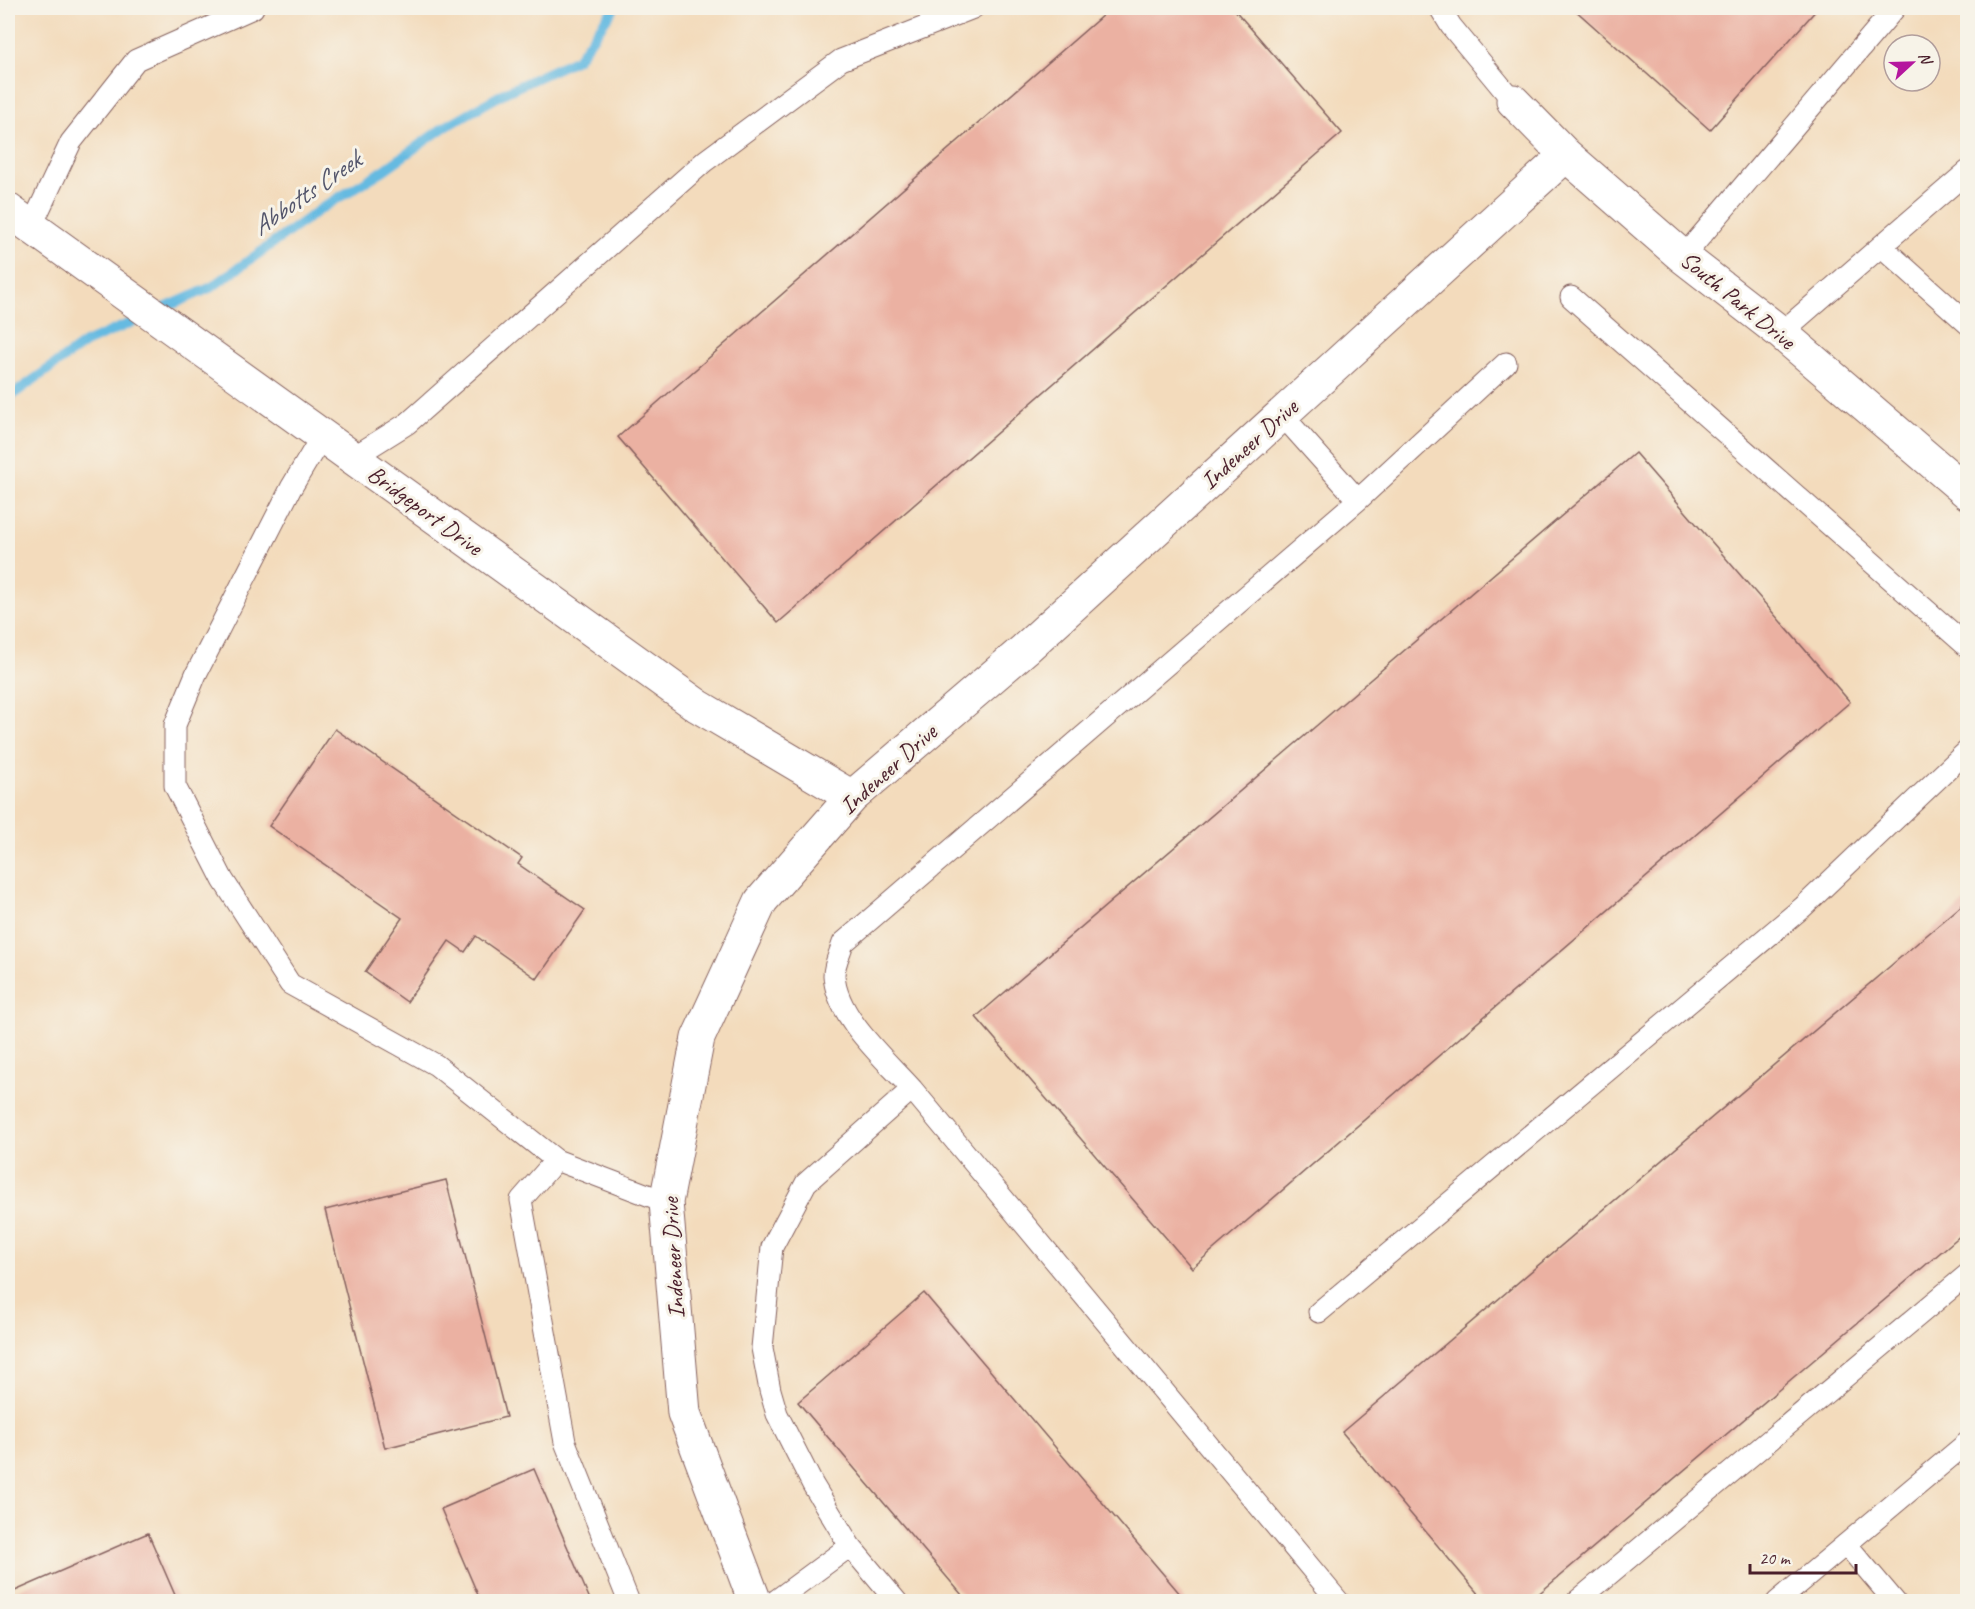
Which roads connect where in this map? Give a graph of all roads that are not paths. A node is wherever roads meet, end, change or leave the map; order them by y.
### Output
1 (253, 8) edge
2 (973, 8) edge
3 (1440, 8) edge
4 (1895, 8) edge
5 (1514, 101) joint
6 (1566, 155) junction
7 (1968, 171) edge
8 (19, 218) edge
9 (1881, 246) junction
10 (1683, 257) junction
11 (1571, 297) dead end
12 (1968, 324) edge
13 (1781, 333) junction
14 (1506, 363) dead end
15 (1281, 415) junction
16 (322, 436) junction
17 (352, 458) junction
18 (1968, 493) edge
19 (1358, 500) junction
20 (1968, 647) edge
21 (1968, 750) edge
22 (852, 797) junction
23 (912, 1089) junction
24 (556, 1160) junction
25 (666, 1202) junction
26 (1968, 1274) edge
27 (1318, 1312) dead end
28 (1968, 1442) edge
29 (1846, 1544) junction
30 (850, 1546) junction
31 (629, 1602) edge
32 (755, 1602) edge
33 (774, 1602) edge
34 (897, 1602) edge
35 (1339, 1602) edge
36 (1576, 1602) edge
37 (1777, 1602) edge
38 (1895, 1602) edge

1 - 8 lane
2 - 17 lane
3 - 5 lane
4 - 10 lane
5 - 6 street, South Park Drive
6 - 10 street, South Park Drive
6 - 15 street, Indeneer Drive
7 - 9 lane
8 - 16 street, Bridgeport Drive
9 - 12 lane
9 - 13 lane
10 - 13 street, South Park Drive
11 - 20 lane
13 - 18 street, South Park Drive
14 - 19 lane
15 - 19 lane
15 - 22 street, Indeneer Drive
16 - 17 street, Bridgeport Drive
16 - 24 lane
17 - 22 street, Bridgeport Drive
19 - 23 lane
21 - 27 lane
22 - 25 street, Indeneer Drive
23 - 30 lane
23 - 35 lane
24 - 25 lane
24 - 31 lane
25 - 32 street, Indeneer Drive
26 - 36 lane
28 - 29 lane
29 - 37 lane
29 - 38 lane
30 - 33 lane
30 - 34 lane

